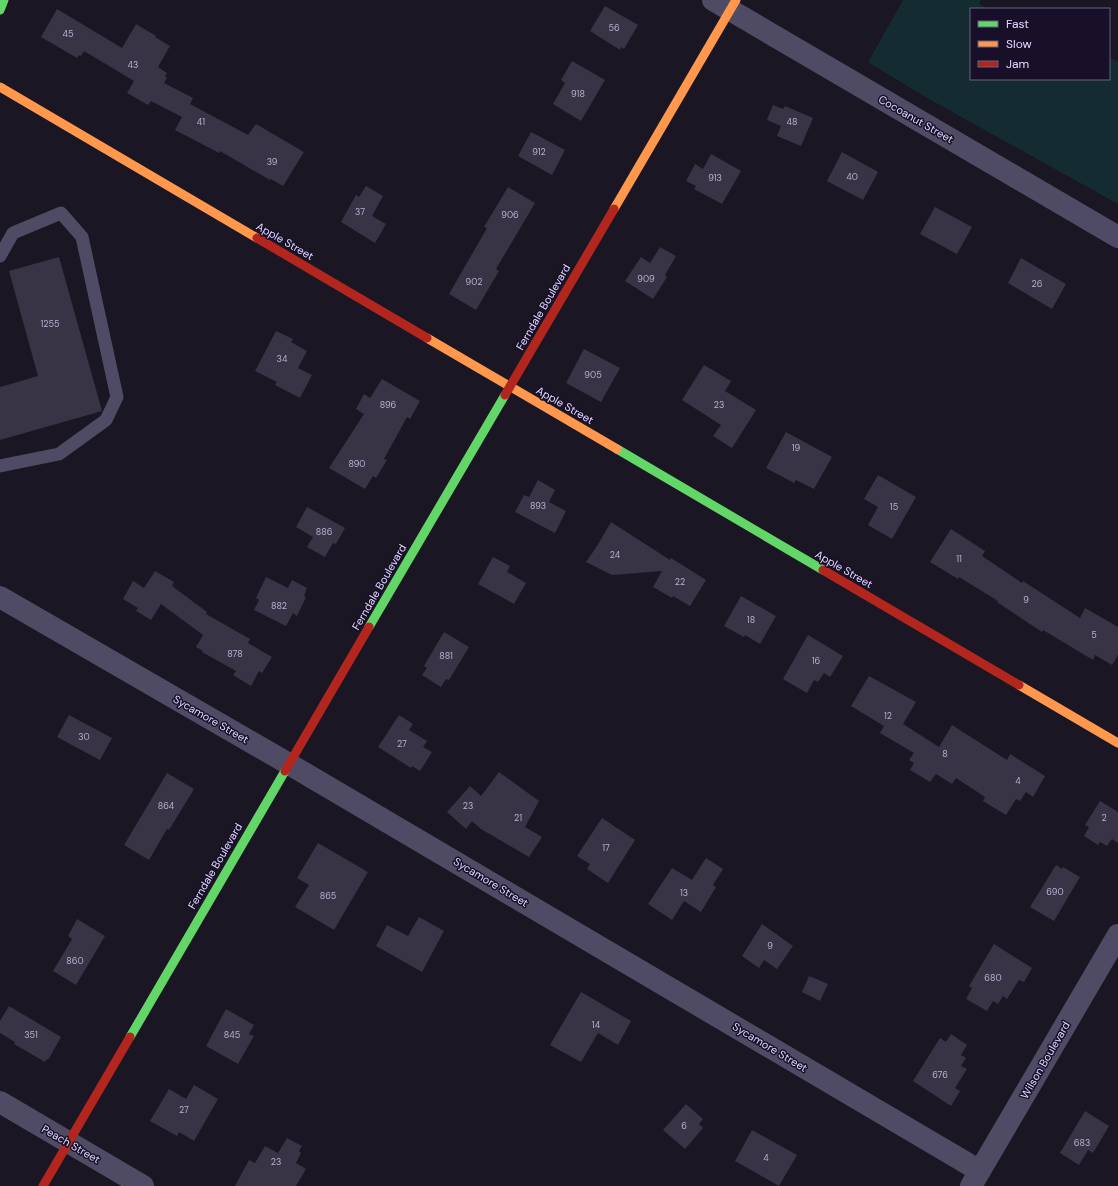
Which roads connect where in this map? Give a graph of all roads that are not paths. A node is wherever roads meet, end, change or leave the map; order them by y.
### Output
1 (4, 0) edge
2 (727, 3) edge
3 (0, 10) edge
4 (0, 87) edge
5 (1118, 237) edge
6 (0, 256) edge
7 (510, 387) junction
8 (0, 466) edge
9 (0, 596) edge
10 (1118, 743) edge
11 (289, 764) junction
12 (1118, 935) edge
13 (0, 1102) edge
14 (68, 1142) junction
15 (976, 1178) edge
16 (43, 1186) edge
17 (143, 1186) edge

1 - 3 street
2 - 5 street, Cocoanut Street
2 - 7 street, Ferndale Boulevard
4 - 7 street, Apple Street
6 - 8 lane
7 - 10 street, Apple Street
7 - 11 street, Ferndale Boulevard
9 - 11 street, Sycamore Street
11 - 14 street, Ferndale Boulevard
11 - 15 street, Sycamore Street
12 - 15 street, Wilson Boulevard
13 - 14 street, Peach Street
14 - 16 street, Ferndale Boulevard
14 - 17 street, Peach Street

